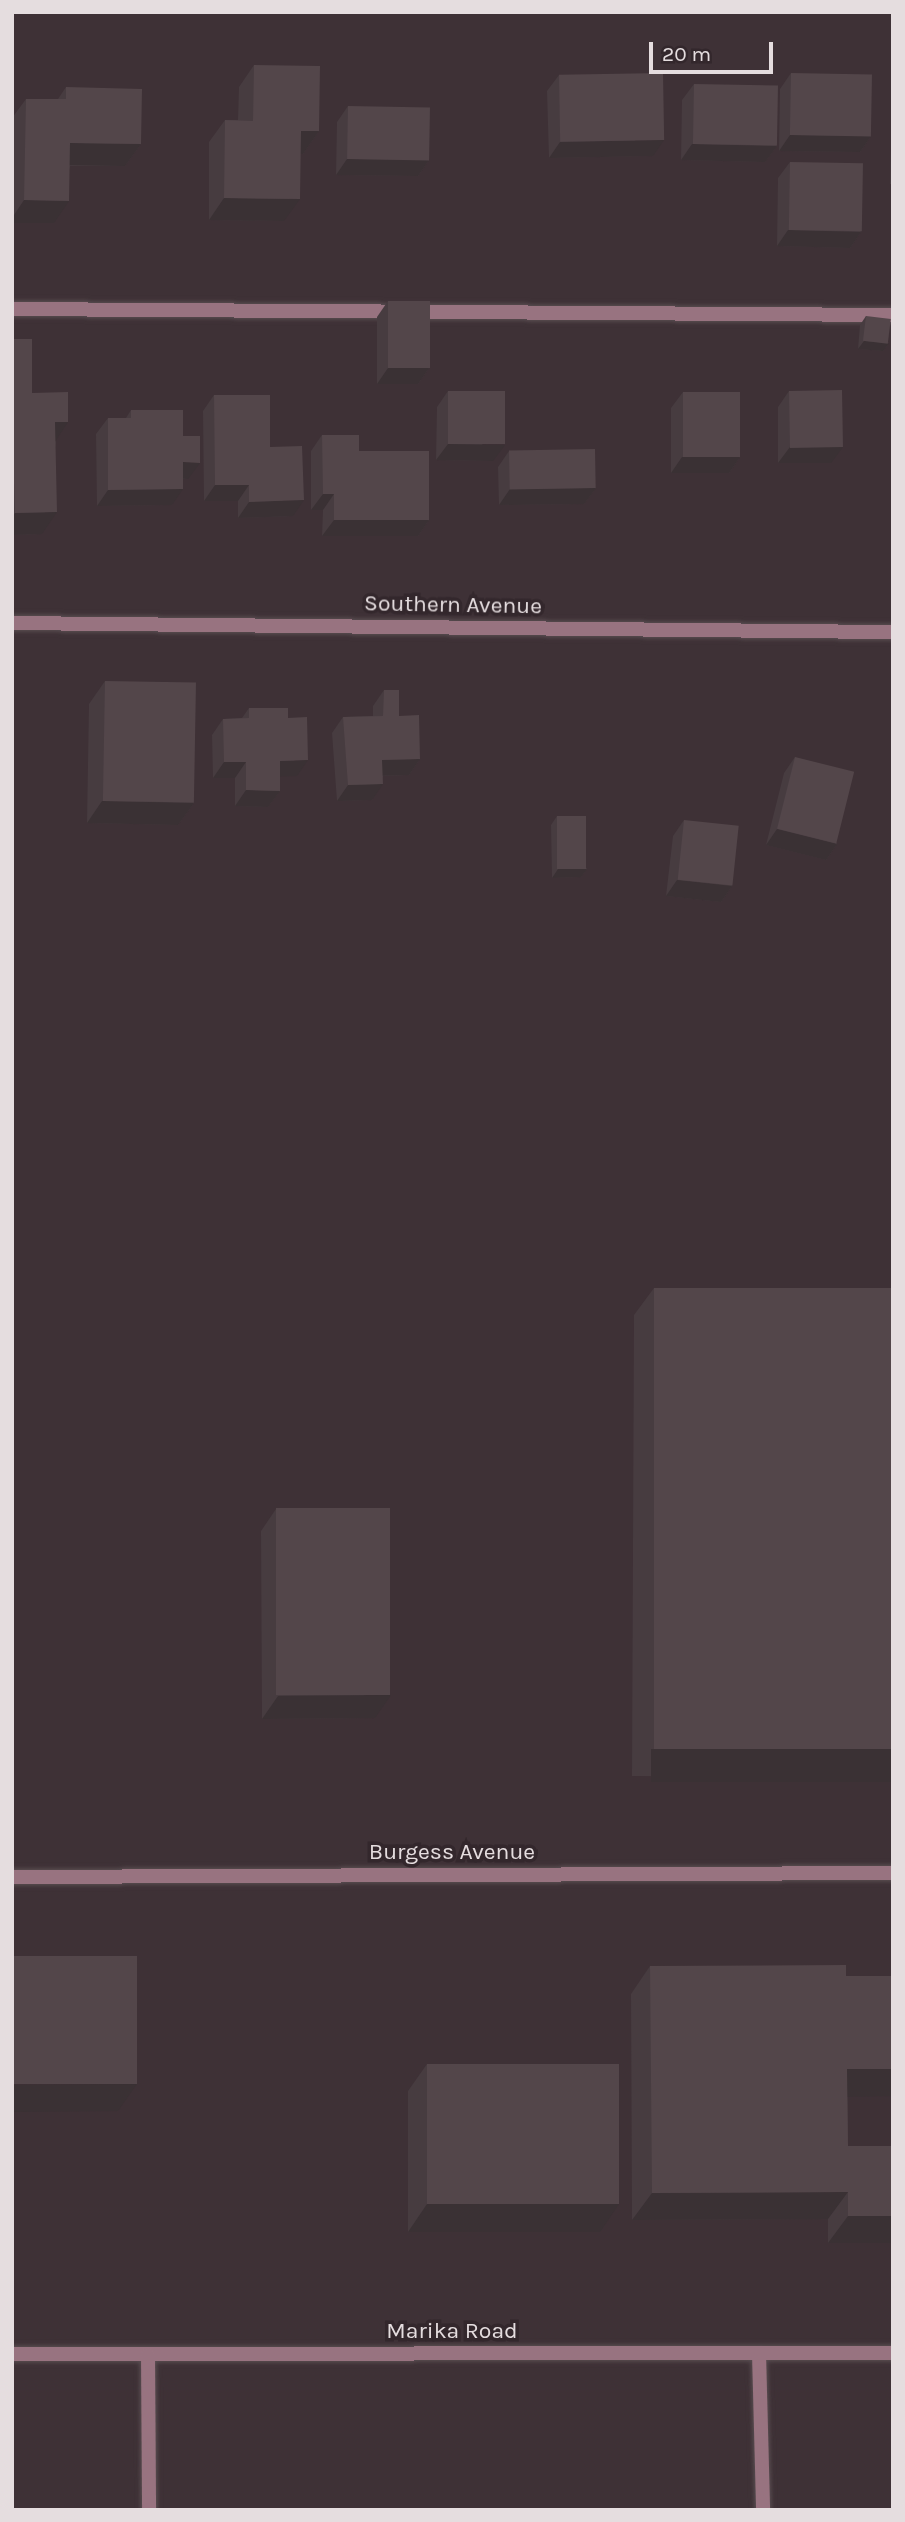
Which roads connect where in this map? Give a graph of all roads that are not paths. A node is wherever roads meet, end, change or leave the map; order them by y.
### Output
1 (12, 309) edge
2 (893, 315) edge
3 (12, 623) edge
4 (893, 632) edge
5 (893, 1873) edge
6 (12, 1877) edge
7 (759, 2353) junction
8 (893, 2353) edge
9 (12, 2354) edge
10 (148, 2355) junction
11 (149, 2510) edge
12 (763, 2510) edge

1 - 2 street
3 - 4 street, Southern Avenue
5 - 6 street, Burgess Avenue
7 - 8 street, Marika Road
7 - 10 street, Marika Road
7 - 12 street
9 - 10 street, Marika Road
10 - 11 street

